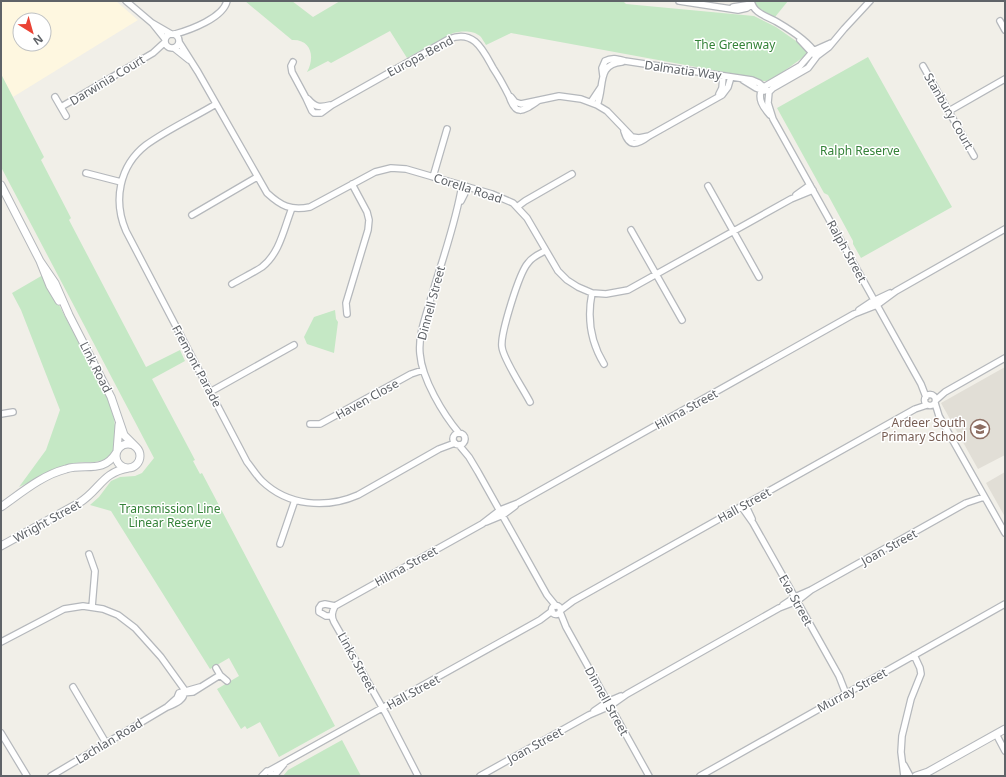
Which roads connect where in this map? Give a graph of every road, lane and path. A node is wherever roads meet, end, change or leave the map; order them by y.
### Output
1 (126, 1) edge
2 (227, 1) edge
3 (679, 1) edge
4 (870, 1) edge
5 (749, 4) edge
6 (1000, 21) dead end
7 (152, 22) junction
8 (192, 29) junction
9 (1005, 30) edge
10 (173, 34) junction
11 (165, 41) junction
12 (179, 41) junction
13 (172, 48) junction
14 (153, 53) junction
15 (814, 53) junction
16 (192, 62) junction
17 (293, 62) dead end
18 (923, 66) dead end
19 (723, 76) junction
20 (731, 77) junction
21 (1005, 79) edge
22 (601, 87) junction
23 (762, 88) junction
24 (769, 92) junction
25 (55, 97) dead end
26 (715, 99) junction
27 (591, 102) junction
28 (216, 104) junction
29 (597, 105) junction
30 (61, 107) junction
31 (949, 111) junction
32 (66, 116) dead end
33 (773, 119) junction
34 (447, 129) dead end
35 (974, 156) dead end
36 (86, 173) dead end
37 (572, 174) dead end
38 (257, 177) junction
39 (433, 177) junction
40 (121, 182) junction
41 (352, 184) junction
42 (1, 185) edge
43 (464, 186) junction
44 (708, 186) dead end
45 (811, 187) junction
46 (518, 207) junction
47 (292, 208) junction
48 (192, 215) dead end
49 (631, 230) dead end
50 (1005, 230) edge
51 (734, 231) junction
52 (545, 251) junction
53 (656, 275) junction
54 (759, 277) dead end
55 (232, 284) dead end
56 (592, 293) junction
57 (876, 302) junction
58 (347, 314) dead end
59 (682, 320) dead end
60 (294, 345) dead end
61 (1005, 358) edge
62 (604, 364) dead end
63 (423, 370) junction
64 (210, 392) junction
65 (930, 400) junction
66 (530, 402) dead end
67 (13, 412) dead end
68 (1, 414) edge
69 (448, 420) junction
70 (119, 422) junction
71 (310, 424) dead end
72 (459, 433) junction
73 (456, 441) junction
74 (136, 447) junction
75 (117, 452) junction
76 (129, 468) junction
77 (981, 491) junction
78 (984, 497) junction
79 (295, 500) junction
80 (966, 503) junction
81 (743, 505) junction
82 (1, 507) edge
83 (501, 513) junction
84 (1005, 533) edge
85 (280, 544) dead end
86 (1, 546) edge
87 (89, 554) dead end
88 (796, 599) junction
89 (1005, 604) edge
90 (92, 607) junction
91 (556, 610) junction
92 (333, 611) joint
93 (1, 642) edge
94 (914, 655) junction
95 (216, 668) dead end
96 (220, 675) junction
97 (227, 681) dead end
98 (73, 687) dead end
99 (183, 692) junction
100 (848, 692) junction
101 (609, 704) junction
102 (383, 708) junction
103 (1005, 729) edge
104 (1, 733) edge
105 (996, 734) junction
106 (106, 743) junction
107 (1005, 751) edge
108 (286, 763) junction
109 (902, 763) junction
110 (263, 774) edge
111 (926, 774) edge
112 (26, 776) edge
113 (51, 776) edge
114 (274, 776) edge
115 (418, 776) edge
116 (480, 776) edge
117 (649, 776) edge
118 (700, 776) edge
119 (904, 776) edge
120 (910, 776) edge
121 (916, 776) edge

1 - 7 street
2 - 8 street
3 - 5 street
4 - 15 street
5 - 15 street
6 - 9 street
7 - 10 street
7 - 11 street
8 - 10 street
8 - 12 street
10 - 11 street
10 - 12 street
11 - 13 street
11 - 14 street, Darwinia Court
12 - 13 street
12 - 16 street
13 - 14 street, Darwinia Court
13 - 16 street
14 - 30 street, Darwinia Court
15 - 23 street
15 - 24 street
16 - 28 street
17 - 27 street, Europa Bend
18 - 31 street, Stanbury Court
19 - 20 street, Dalmatia Way
19 - 22 street, Dalmatia Way
19 - 26 street
20 - 23 street, Dalmatia Way
20 - 26 street, Europa Bend
21 - 31 street
22 - 27 street, Dalmatia Way
22 - 29 street, Dalmatia Way
23 - 24 street, Dalmatia Way
23 - 33 street, Ralph Street
24 - 33 street, Ralph Street
25 - 30 street, Darwinia Court
26 - 29 street, Europa Bend
27 - 29 street, Europa Bend
28 - 38 street
28 - 40 street, Fremont Parade
30 - 32 street, Darwinia Court
31 - 35 street, Stanbury Court
33 - 45 street, Ralph Street
34 - 39 street
36 - 40 street
37 - 46 street
38 - 47 street
38 - 48 street
39 - 41 street, Corella Road
39 - 43 street, Corella Road
40 - 64 street, Fremont Parade
41 - 47 street, Corella Road
41 - 58 street
42 - 70 street, Link Road
43 - 46 street, Corella Road
43 - 63 street, Dinnell Street
44 - 51 street
45 - 51 street, Corella Road
45 - 57 street, Ralph Street
46 - 52 street, Corella Road
47 - 55 street
49 - 53 street
50 - 57 street, Hilma Street
51 - 53 street, Corella Road
51 - 54 street
52 - 56 street, Corella Road
52 - 66 street
53 - 56 street, Corella Road
53 - 59 street
56 - 62 street
57 - 65 street, Ralph Street
57 - 83 street, Hilma Street
60 - 64 street
61 - 65 street, Hall Street
63 - 69 street, Dinnell Street
63 - 71 street, Haven Close
64 - 79 street, Fremont Parade
65 - 77 street, Ralph Street
65 - 81 street, Hall Street
67 - 68 street
69 - 72 street, Dinnell Street
69 - 73 street, Dinnell Street
70 - 74 street, Link Road
70 - 75 street, Link Road
72 - 73 street, Fremont Parade
72 - 73 street, Dinnell Street
73 - 79 street, Fremont Parade
73 - 83 street, Dinnell Street
74 - 75 street
74 - 76 street
75 - 76 street
75 - 82 street
76 - 86 street, Wright Street
77 - 78 street, Ralph Street
77 - 80 street, Joan Street
78 - 80 street, Joan Street
78 - 84 street, Ralph Street
79 - 85 street
80 - 88 street, Joan Street
81 - 88 street, Eva Street
81 - 91 street, Hall Street
83 - 91 street, Dinnell Street
83 - 92 street, Hilma Street
87 - 90 street
88 - 100 street, Eva Street
88 - 101 street, Joan Street
89 - 94 street, Murray Street
90 - 93 street
90 - 99 street
91 - 101 street, Dinnell Street
91 - 102 street, Hall Street
92 - 102 street, Links Street
94 - 100 street, Murray Street
94 - 109 street
95 - 96 street
96 - 97 street
96 - 99 street
98 - 106 street
99 - 106 street, Lachlan Road
100 - 118 street, Murray Street
101 - 116 street, Joan Street
101 - 117 street, Dinnell Street
102 - 108 street, Hall Street
102 - 115 street, Links Street
103 - 105 street
104 - 112 street
105 - 107 street
105 - 111 street
106 - 113 street, Lachlan Road
108 - 110 street, Hall Street
108 - 114 street, Hall Street
109 - 119 street
109 - 120 street
110 - 114 street
111 - 121 street

